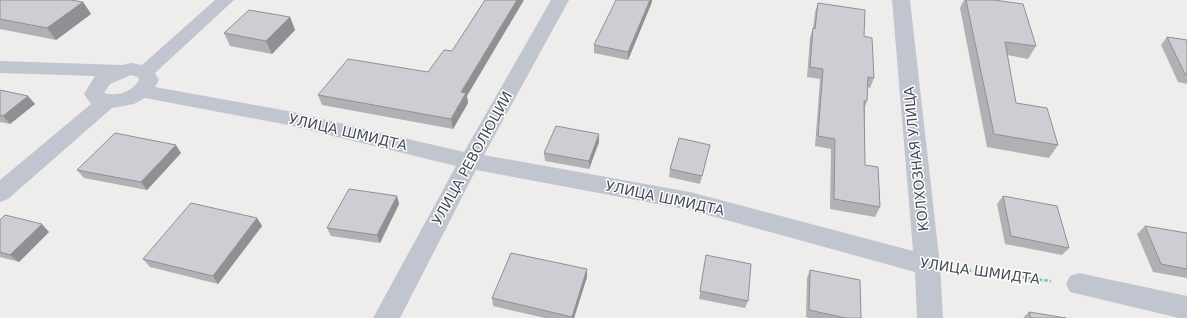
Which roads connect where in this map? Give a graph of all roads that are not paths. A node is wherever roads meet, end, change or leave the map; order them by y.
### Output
1 (225, 0) edge
2 (560, 0) edge
3 (901, 0) edge
4 (0, 67) edge
5 (122, 71) junction
6 (143, 81) junction
7 (106, 102) junction
8 (470, 161) junction
9 (0, 193) edge
10 (927, 265) junction
11 (1079, 284) road end
12 (1187, 308) edge
13 (386, 318) edge
14 (930, 318) edge

1 - 6 street
2 - 8 street, УЛИЦА РЕВОЛЮЦИИ
3 - 10 street, КОЛХОЗНАЯ УЛИЦА
4 - 5 street
5 - 6 street, УЛИЦА ШМИДТА
5 - 7 street
6 - 7 street
6 - 8 street, УЛИЦА ШМИДТА
7 - 9 street
8 - 10 street, УЛИЦА ШМИДТА
8 - 13 street, УЛИЦА РЕВОЛЮЦИИ
10 - 14 street, КОЛХОЗНАЯ УЛИЦА
11 - 12 street

